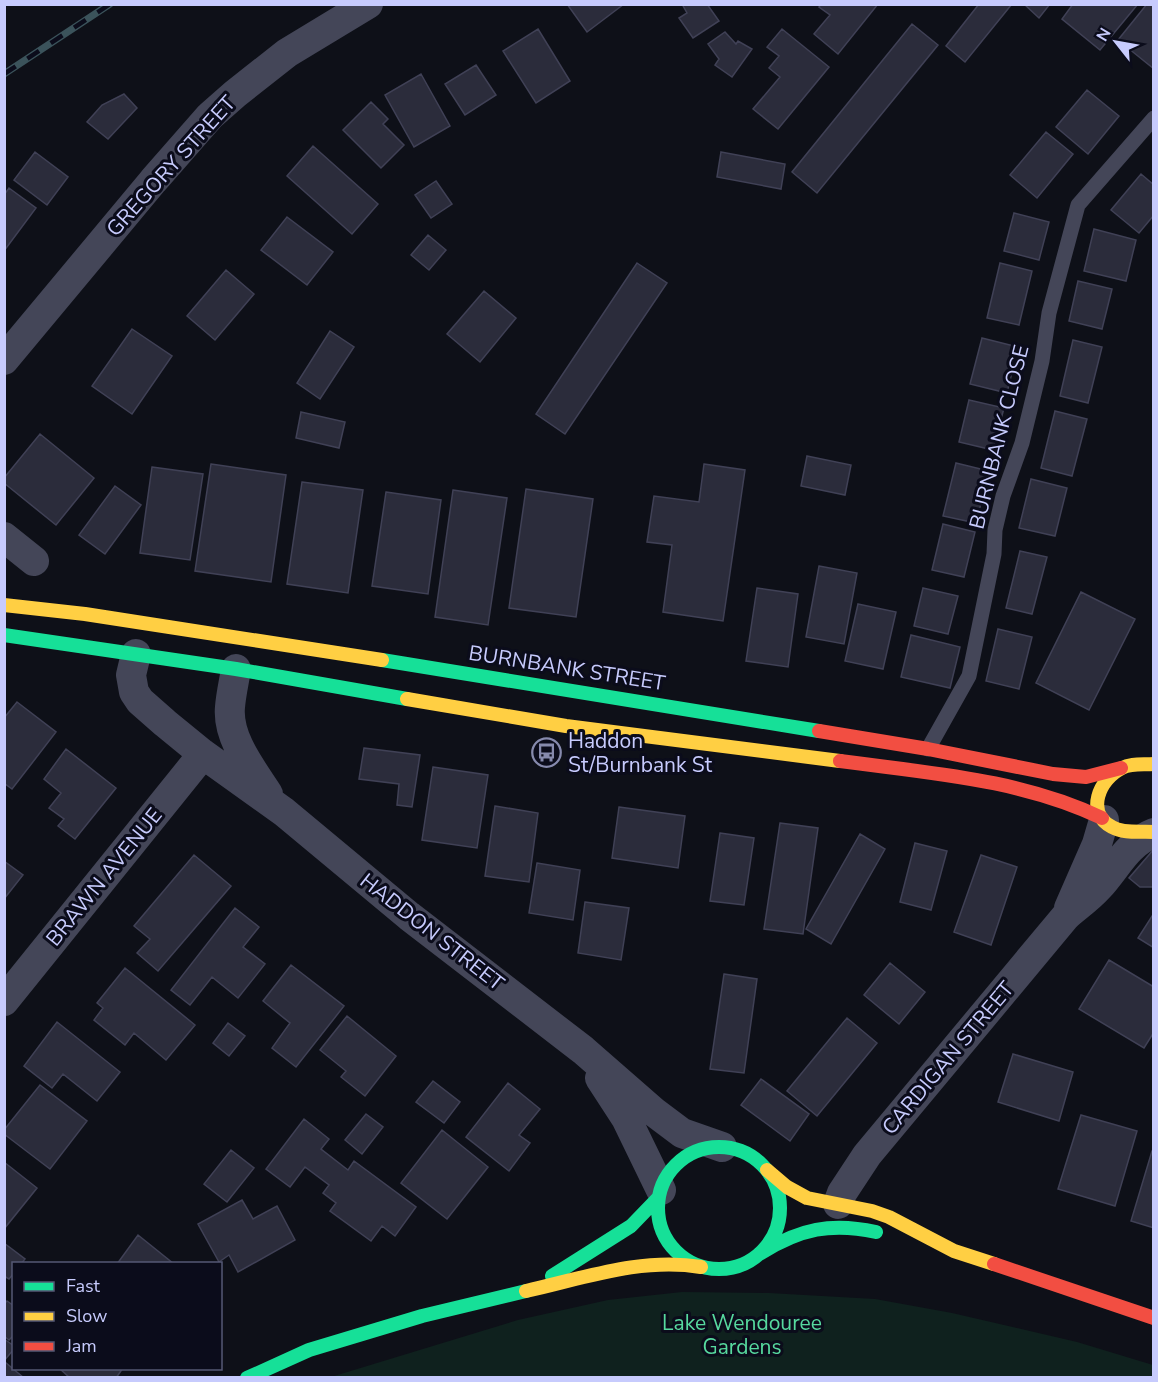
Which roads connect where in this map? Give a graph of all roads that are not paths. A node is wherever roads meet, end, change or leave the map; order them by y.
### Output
1 (368, 4) edge
2 (1154, 118) edge
3 (4, 360) edge
4 (4, 537) edge
5 (34, 561) dead end
6 (4, 605) edge
7 (4, 635) edge
8 (147, 640) junction
9 (239, 654) junction
10 (928, 749) junction
11 (203, 754) junction
12 (1154, 764) edge
13 (1121, 768) junction
14 (284, 812) junction
15 (1103, 819) junction
16 (1154, 832) edge
17 (1066, 916) junction
18 (4, 1001) edge
19 (583, 1050) junction
20 (722, 1147) junction
21 (767, 1170) junction
22 (660, 1193) junction
23 (838, 1204) junction
24 (886, 1235) dead end
25 (903, 1241) dead end
26 (954, 1251) junction
27 (760, 1253) junction
28 (701, 1267) junction
29 (525, 1292) junction
30 (1154, 1318) edge
31 (247, 1377) edge

1 - 3 street, GREGORY STREET
2 - 10 lane, BURNBANK CLOSE
4 - 5 street
6 - 8 main road, BURNBANK STREET
7 - 8 main road, BURNBANK STREET
8 - 9 main road, BURNBANK STREET
8 - 9 main road, BURNBANK STREET
8 - 11 street, HADDON STREET
9 - 10 main road, BURNBANK STREET
9 - 14 street, HADDON STREET
9 - 15 main road, BURNBANK STREET
10 - 13 main road, BURNBANK STREET
11 - 14 street, HADDON STREET
11 - 18 street, BRAWN AVENUE
12 - 13 main road, BURNBANK STREET
13 - 15 main road
14 - 19 street, HADDON STREET
15 - 16 main road, BURNBANK STREET
15 - 17 street, CARDIGAN STREET
16 - 17 street, CARDIGAN STREET
17 - 23 street, CARDIGAN STREET
19 - 20 street, HADDON STREET
19 - 22 street, HADDON STREET
20 - 21 main road
20 - 22 main road
21 - 23 main road
21 - 27 main road
22 - 28 main road
22 - 29 main road
23 - 26 main road
24 - 27 main road
25 - 26 main road
26 - 30 main road
27 - 28 main road
28 - 29 main road
29 - 31 main road

